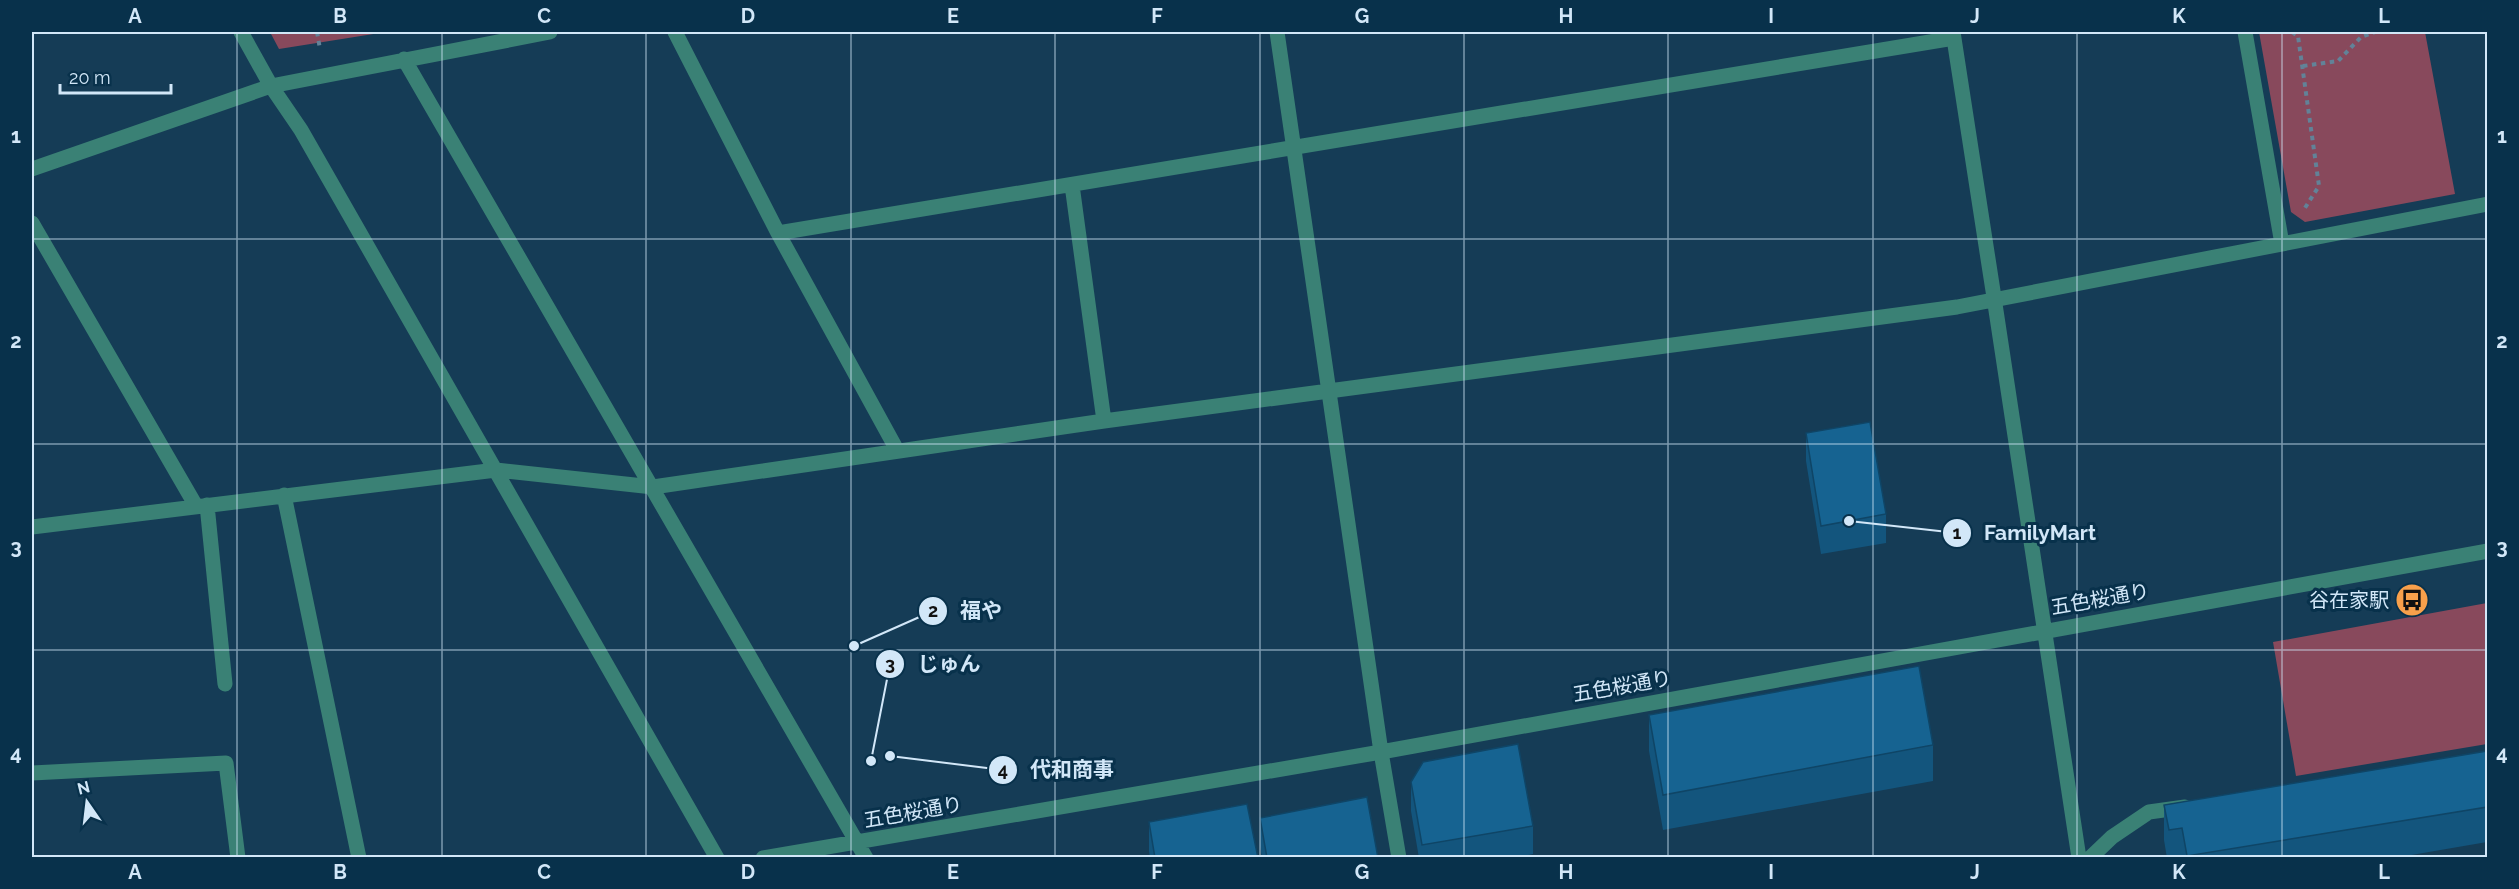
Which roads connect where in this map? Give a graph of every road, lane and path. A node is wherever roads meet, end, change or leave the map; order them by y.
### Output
1 (241, 32) edge
2 (550, 32) edge
3 (675, 32) edge
4 (1277, 32) edge
5 (2245, 32) edge
6 (2292, 32) edge
7 (2375, 32) edge
8 (1953, 35) edge
9 (404, 59) junction
10 (2303, 66) junction
11 (271, 86) junction
12 (1293, 148) junction
13 (32, 170) edge
14 (1072, 185) junction
15 (2319, 186) dead end
16 (2487, 204) edge
17 (32, 223) edge
18 (778, 233) junction
19 (2282, 244) junction
20 (1995, 300) junction
21 (1330, 390) junction
22 (1104, 421) junction
23 (897, 450) junction
24 (496, 470) junction
25 (653, 487) junction
26 (284, 495) junction
27 (202, 506) junction
28 (32, 527) edge
29 (2487, 551) edge
30 (2043, 631) junction
31 (225, 684) dead end
32 (1381, 752) junction
33 (32, 773) edge
34 (2196, 806) edge
35 (858, 843) junction
36 (238, 858) edge
37 (359, 858) edge
38 (717, 858) edge
39 (764, 858) edge
40 (866, 858) edge
41 (1399, 858) edge
42 (2079, 858) edge
43 (2090, 858) edge

1 - 11 street
2 - 9 street
3 - 18 street
4 - 12 street
5 - 19 street
6 - 10 path
7 - 10 path
8 - 12 street
8 - 20 street
9 - 11 street
9 - 25 street
10 - 15 path
11 - 13 street
11 - 24 street
12 - 14 street
12 - 21 street
14 - 18 street
14 - 22 street
16 - 19 street
17 - 27 street
18 - 23 street
19 - 20 street
20 - 21 street
20 - 30 street
21 - 22 street
21 - 32 street
22 - 23 street
23 - 25 street
24 - 25 street
24 - 26 street
24 - 38 street
25 - 35 street
26 - 27 street
26 - 37 street
27 - 28 street
27 - 31 street
29 - 30 street, 五色桜通り
30 - 32 street, 五色桜通り
30 - 42 street
32 - 35 street, 五色桜通り
32 - 41 street
33 - 36 street
34 - 43 street
35 - 39 street, 五色桜通り
35 - 40 street

